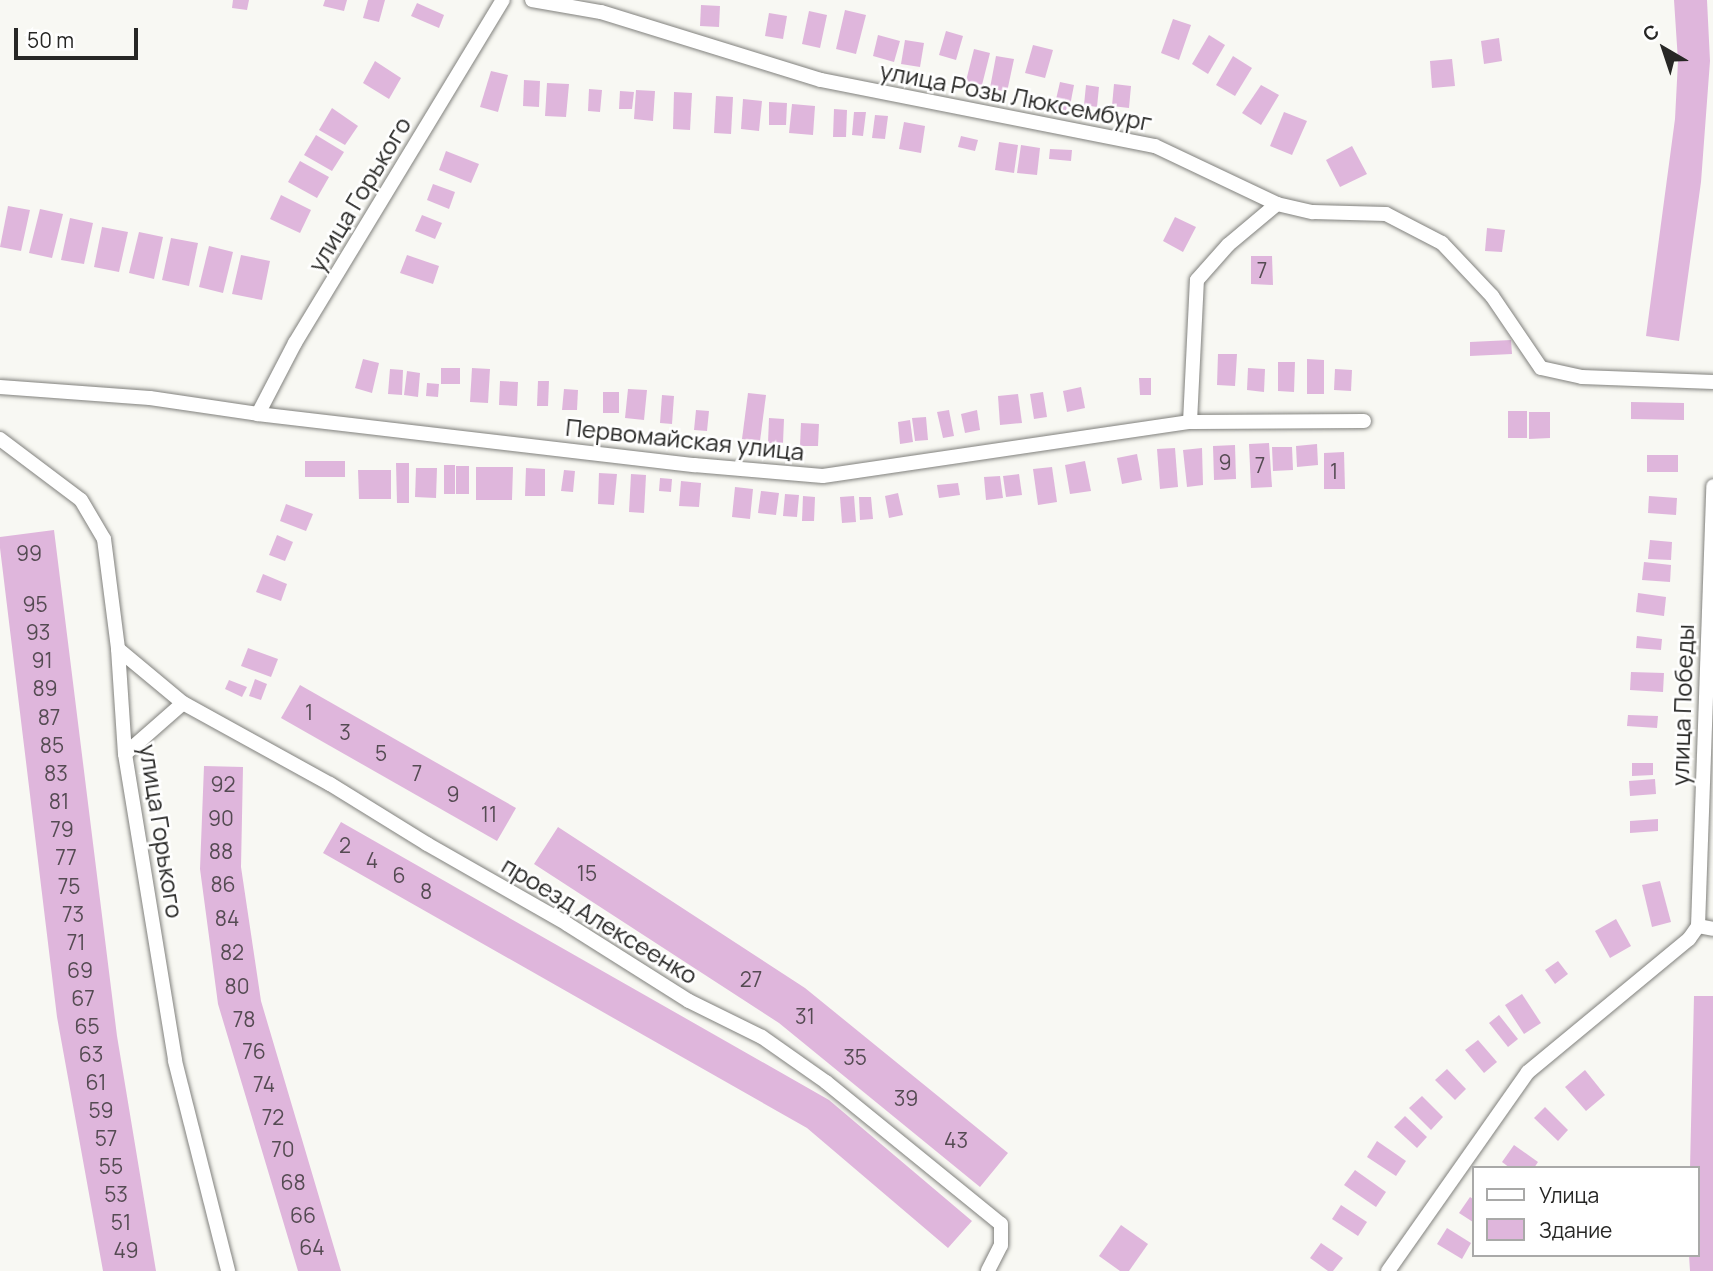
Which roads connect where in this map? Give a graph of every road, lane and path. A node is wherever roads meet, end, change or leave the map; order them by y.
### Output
1 (503, 0) edge
2 (533, 0) edge
3 (602, 6) edge
4 (1277, 204) junction
5 (1713, 382) edge
6 (0, 387) edge
7 (258, 414) junction
8 (1364, 421) dead end
9 (1190, 422) junction
10 (0, 439) edge
11 (1713, 486) edge
12 (118, 649) junction
13 (183, 703) junction
14 (125, 754) junction
15 (1706, 928) edge
16 (228, 1271) edge
17 (988, 1271) edge
18 (1388, 1271) edge

1 - 7 street, улица Горького
2 - 3 street, улица Розы Люксембург
3 - 4 street, улица Розы Люксембург
4 - 5 street, улица Розы Люксембург
4 - 9 street
6 - 7 street, Первомайская улица
7 - 9 street, Первомайская улица
8 - 9 street, Первомайская улица
10 - 12 street, улица Горького
11 - 15 street, улица Победы
12 - 13 street, проезд Алексеенко
12 - 14 street, улица Горького
13 - 14 street
13 - 17 street, проезд Алексеенко
14 - 16 street, улица Горького
15 - 18 street, улица Победы

